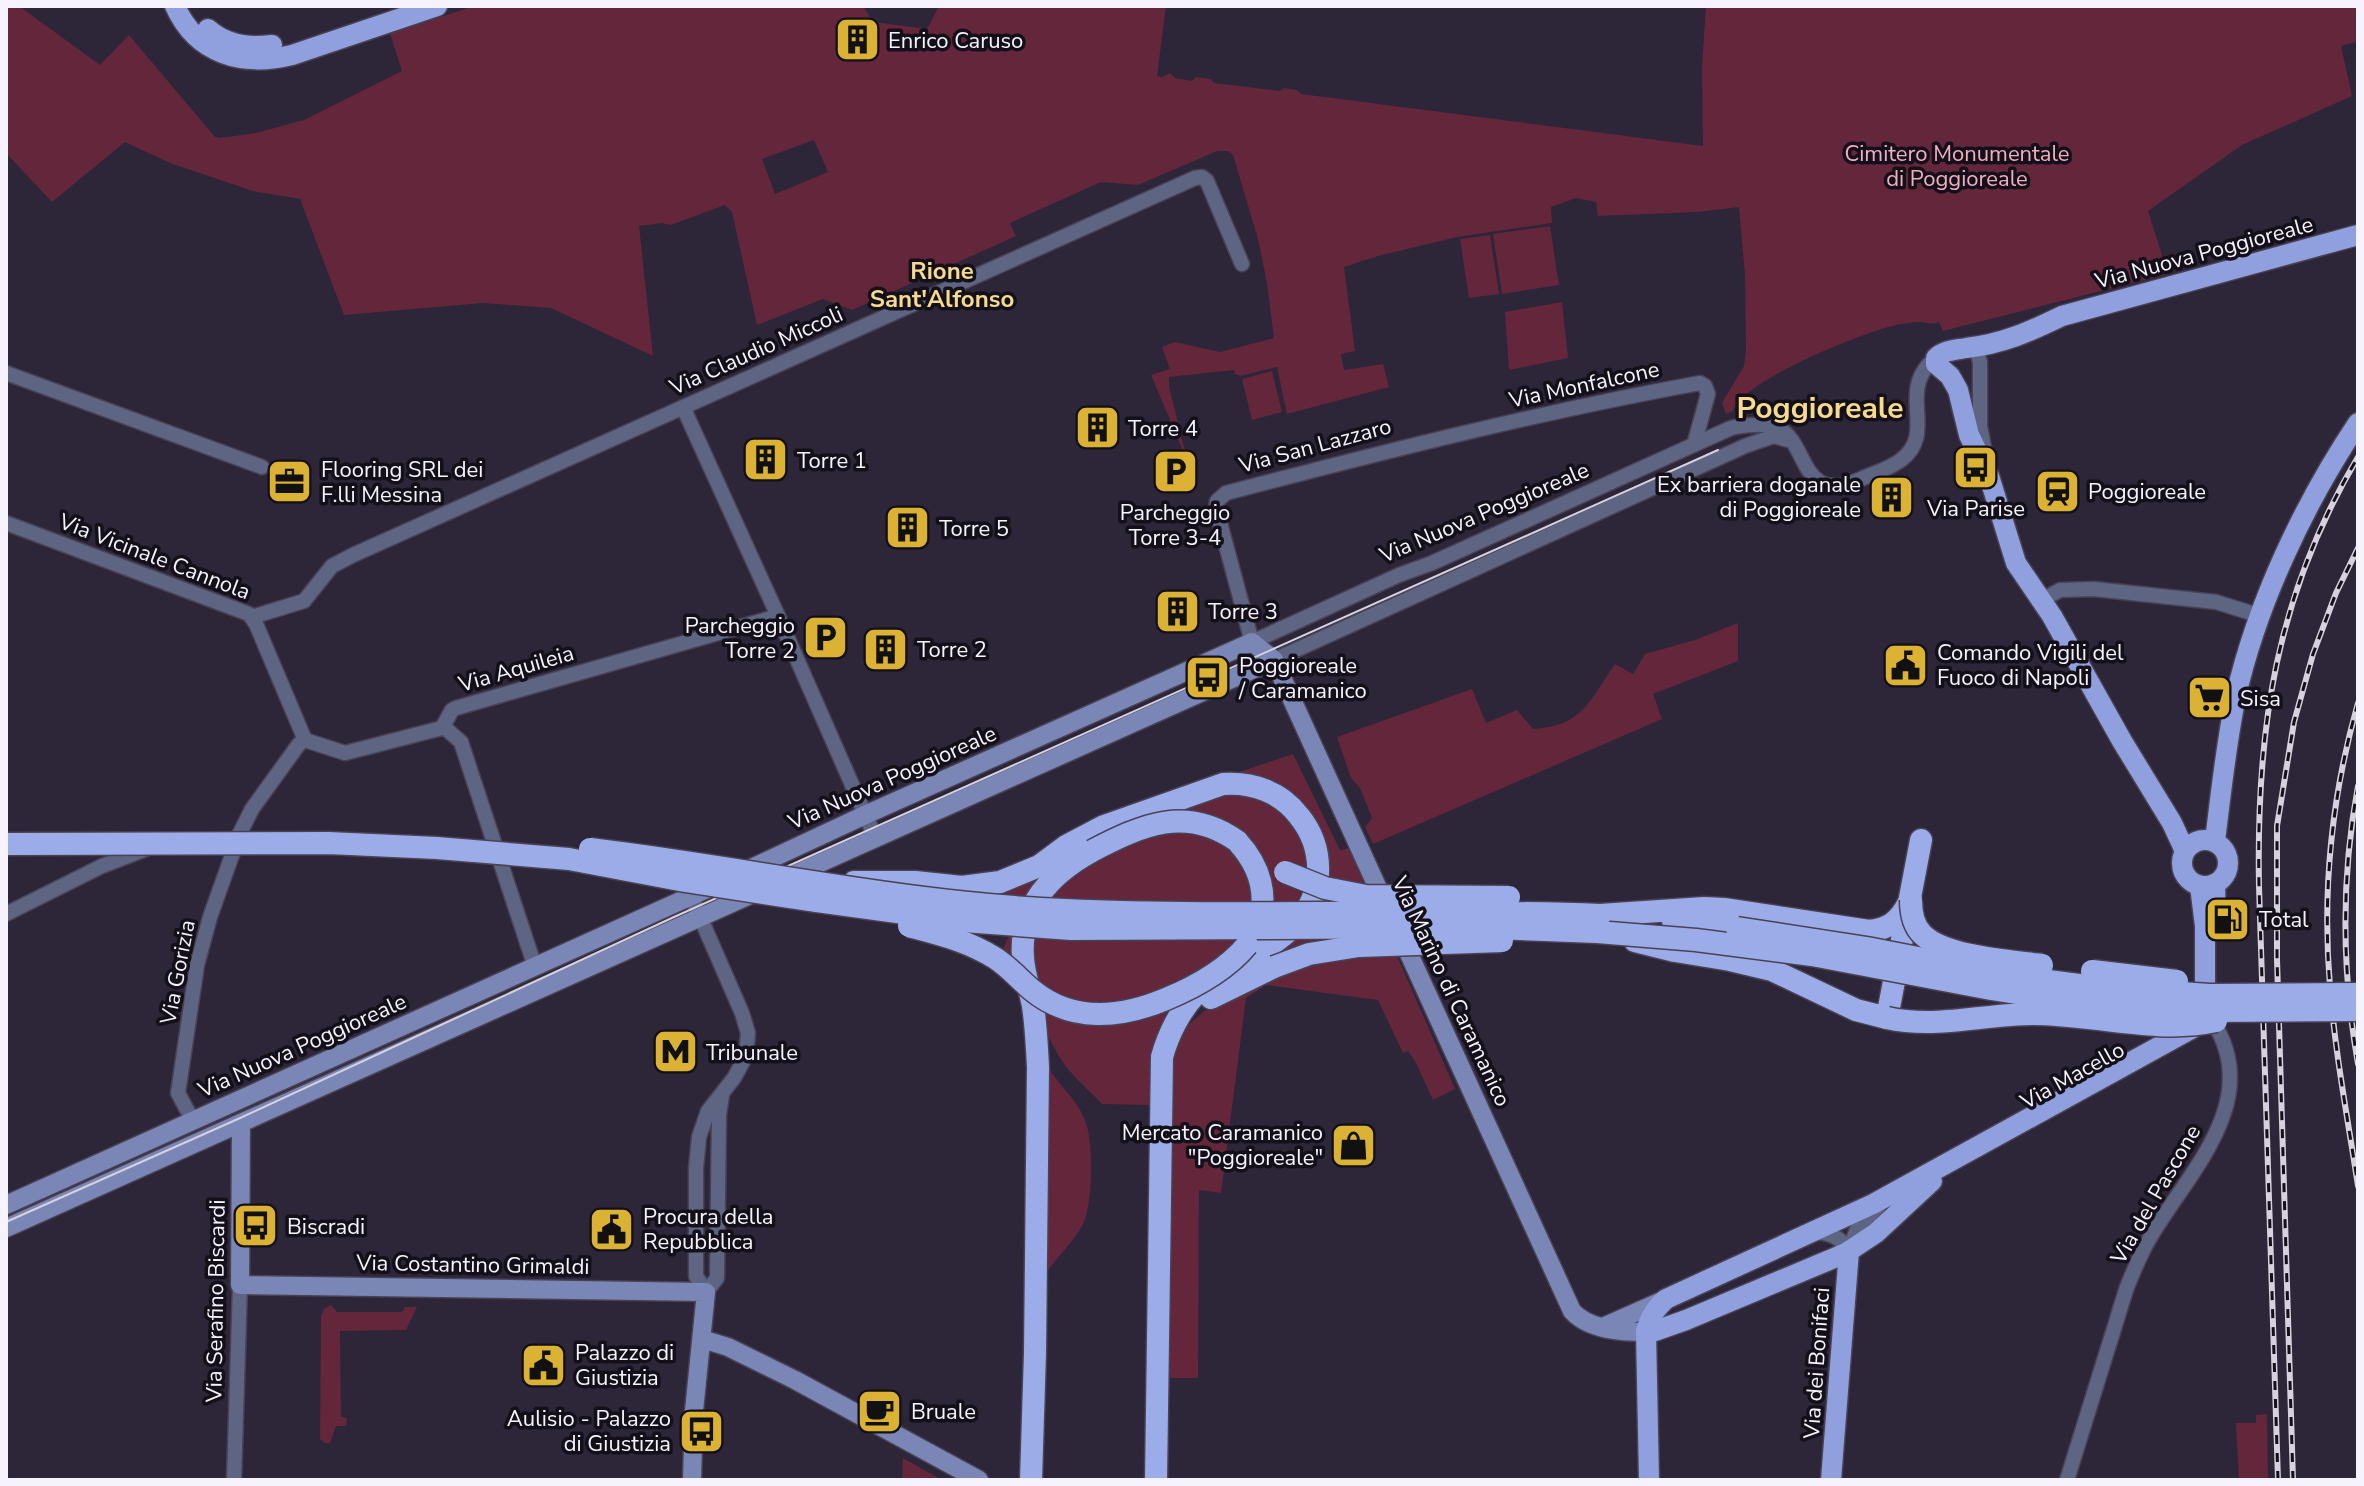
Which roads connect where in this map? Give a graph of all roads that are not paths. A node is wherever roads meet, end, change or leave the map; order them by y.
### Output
1 (175, 6) edge
2 (189, 6) edge
3 (394, 6) edge
4 (437, 6) edge
5 (2358, 235) edge
6 (1242, 264) dead end
7 (1977, 351) dead end
8 (1936, 366) junction
9 (6, 373) edge
10 (683, 407) junction
11 (2358, 423) edge
12 (1727, 430) junction
13 (1412, 445) joint
14 (1694, 445) junction
15 (1796, 449) junction
16 (1736, 450) junction
17 (262, 467) dead end
18 (1989, 476) junction
19 (6, 523) edge
20 (2042, 600) junction
21 (778, 616) junction
22 (2261, 616) junction
23 (252, 617) junction
24 (1252, 642) junction
25 (1274, 660) junction
26 (444, 727) junction
27 (305, 740) junction
28 (865, 815) junction
29 (2218, 820) junction
30 (2172, 823) junction
31 (6, 830) edge
32 (240, 833) junction
33 (875, 837) junction
34 (1921, 840) dead end
35 (1237, 841) junction
36 (2215, 841) junction
37 (6, 844) edge
38 (2185, 851) junction
39 (2207, 885) junction
40 (817, 892) junction
41 (691, 896) junction
42 (1911, 900) junction
43 (6, 914) edge
44 (700, 917) junction
45 (1598, 923) junction
46 (535, 967) junction
47 (2358, 994) edge
48 (2253, 1003) junction
49 (2212, 1009) junction
50 (2358, 1010) edge
51 (1887, 1018) junction
52 (1170, 1035) junction
53 (722, 1095) junction
54 (230, 1104) junction
55 (193, 1121) junction
56 (241, 1123) junction
57 (1932, 1175) junction
58 (1892, 1194) junction
59 (6, 1205) edge
60 (6, 1228) edge
61 (1814, 1232) junction
62 (1849, 1251) junction
63 (1819, 1264) junction
64 (240, 1285) junction
65 (706, 1292) junction
66 (1672, 1296) junction
67 (1686, 1320) junction
68 (1602, 1327) junction
69 (1646, 1332) junction
70 (702, 1339) junction
71 (233, 1477) edge
72 (971, 1478) edge
73 (692, 1480) edge
74 (1031, 1480) edge
75 (1156, 1480) edge
76 (1649, 1480) edge
77 (1831, 1480) edge
78 (2067, 1480) edge

1 - 4 main road
2 - 3 main road
5 - 8 main road, Via Nuova Poggioreale
6 - 10 street, Via Claudio Miccoli
7 - 18 street
8 - 15 street, Via Nuova Poggioreale
8 - 18 main road
9 - 17 street
10 - 21 street
10 - 23 street, Via Claudio Miccoli
11 - 22 main road
12 - 14 street, Via Nuova Poggioreale
12 - 15 street, Via Nuova Poggioreale
12 - 16 street
13 - 14 street, Via Monfalcone
13 - 24 street, Via San Lazzaro
14 - 24 street, Via Nuova Poggioreale
15 - 16 street, Via Nuova Poggioreale
16 - 25 street, Via Nuova Poggioreale
18 - 20 main road
19 - 23 street, Via Vicinale Cannola
20 - 22 street
20 - 30 main road
21 - 26 street, Via Aquileia
21 - 28 street
22 - 29 main road
23 - 27 street, Via Vicinale Cannola
24 - 25 main road
24 - 28 main road, Via Nuova Poggioreale
25 - 33 main road, Via Nuova Poggioreale
25 - 68 main road, Via Marino di Caramanico
26 - 27 street, Via Aquileia
26 - 46 street
27 - 32 street
28 - 33 street
28 - 41 main road, Via Nuova Poggioreale
29 - 30 main road
29 - 36 main road
30 - 38 main road
31 - 40 highway, bridge
32 - 43 street
32 - 55 street, Via Gorizia
33 - 44 main road, Via Nuova Poggioreale
34 - 42 highway
35 - 40 highway, bridge
35 - 45 highway, bridge
35 - 74 highway, bridge
36 - 38 main road
36 - 39 main road
37 - 40 highway, bridge
38 - 39 main road
39 - 49 main road
40 - 45 highway, bridge
40 - 52 highway, bridge
41 - 44 street
41 - 46 main road, Via Nuova Poggioreale
42 - 45 highway
42 - 48 highway, bridge
42 - 51 highway, bridge
44 - 53 street
44 - 56 main road, Via Nuova Poggioreale
45 - 48 highway, bridge
45 - 51 highway, bridge
45 - 52 highway, bridge
46 - 54 main road, Via Nuova Poggioreale
47 - 48 highway, bridge
48 - 49 street
48 - 50 highway, bridge
48 - 51 highway, bridge
49 - 57 main road, Via Macello
49 - 78 street, Via del Pascone
52 - 75 highway
53 - 65 street
53 - 65 street
54 - 55 main road, Via Nuova Poggioreale
54 - 56 main road
55 - 59 main road, Via Nuova Poggioreale
56 - 60 main road, Via Nuova Poggioreale
56 - 64 main road, Via Serafino Biscardi
57 - 58 main road
57 - 62 main road
58 - 61 main road
58 - 62 street
61 - 62 street
61 - 63 street
61 - 66 main road
62 - 63 main road
62 - 77 main road, Via dei Bonifaci
63 - 67 main road
64 - 65 main road, Via Costantino Grimaldi
64 - 71 street, Via Serafino Biscardi
65 - 70 main road
66 - 67 street
66 - 68 main road
66 - 69 main road
67 - 69 main road
68 - 69 main road
69 - 76 main road
70 - 72 main road
70 - 73 main road

